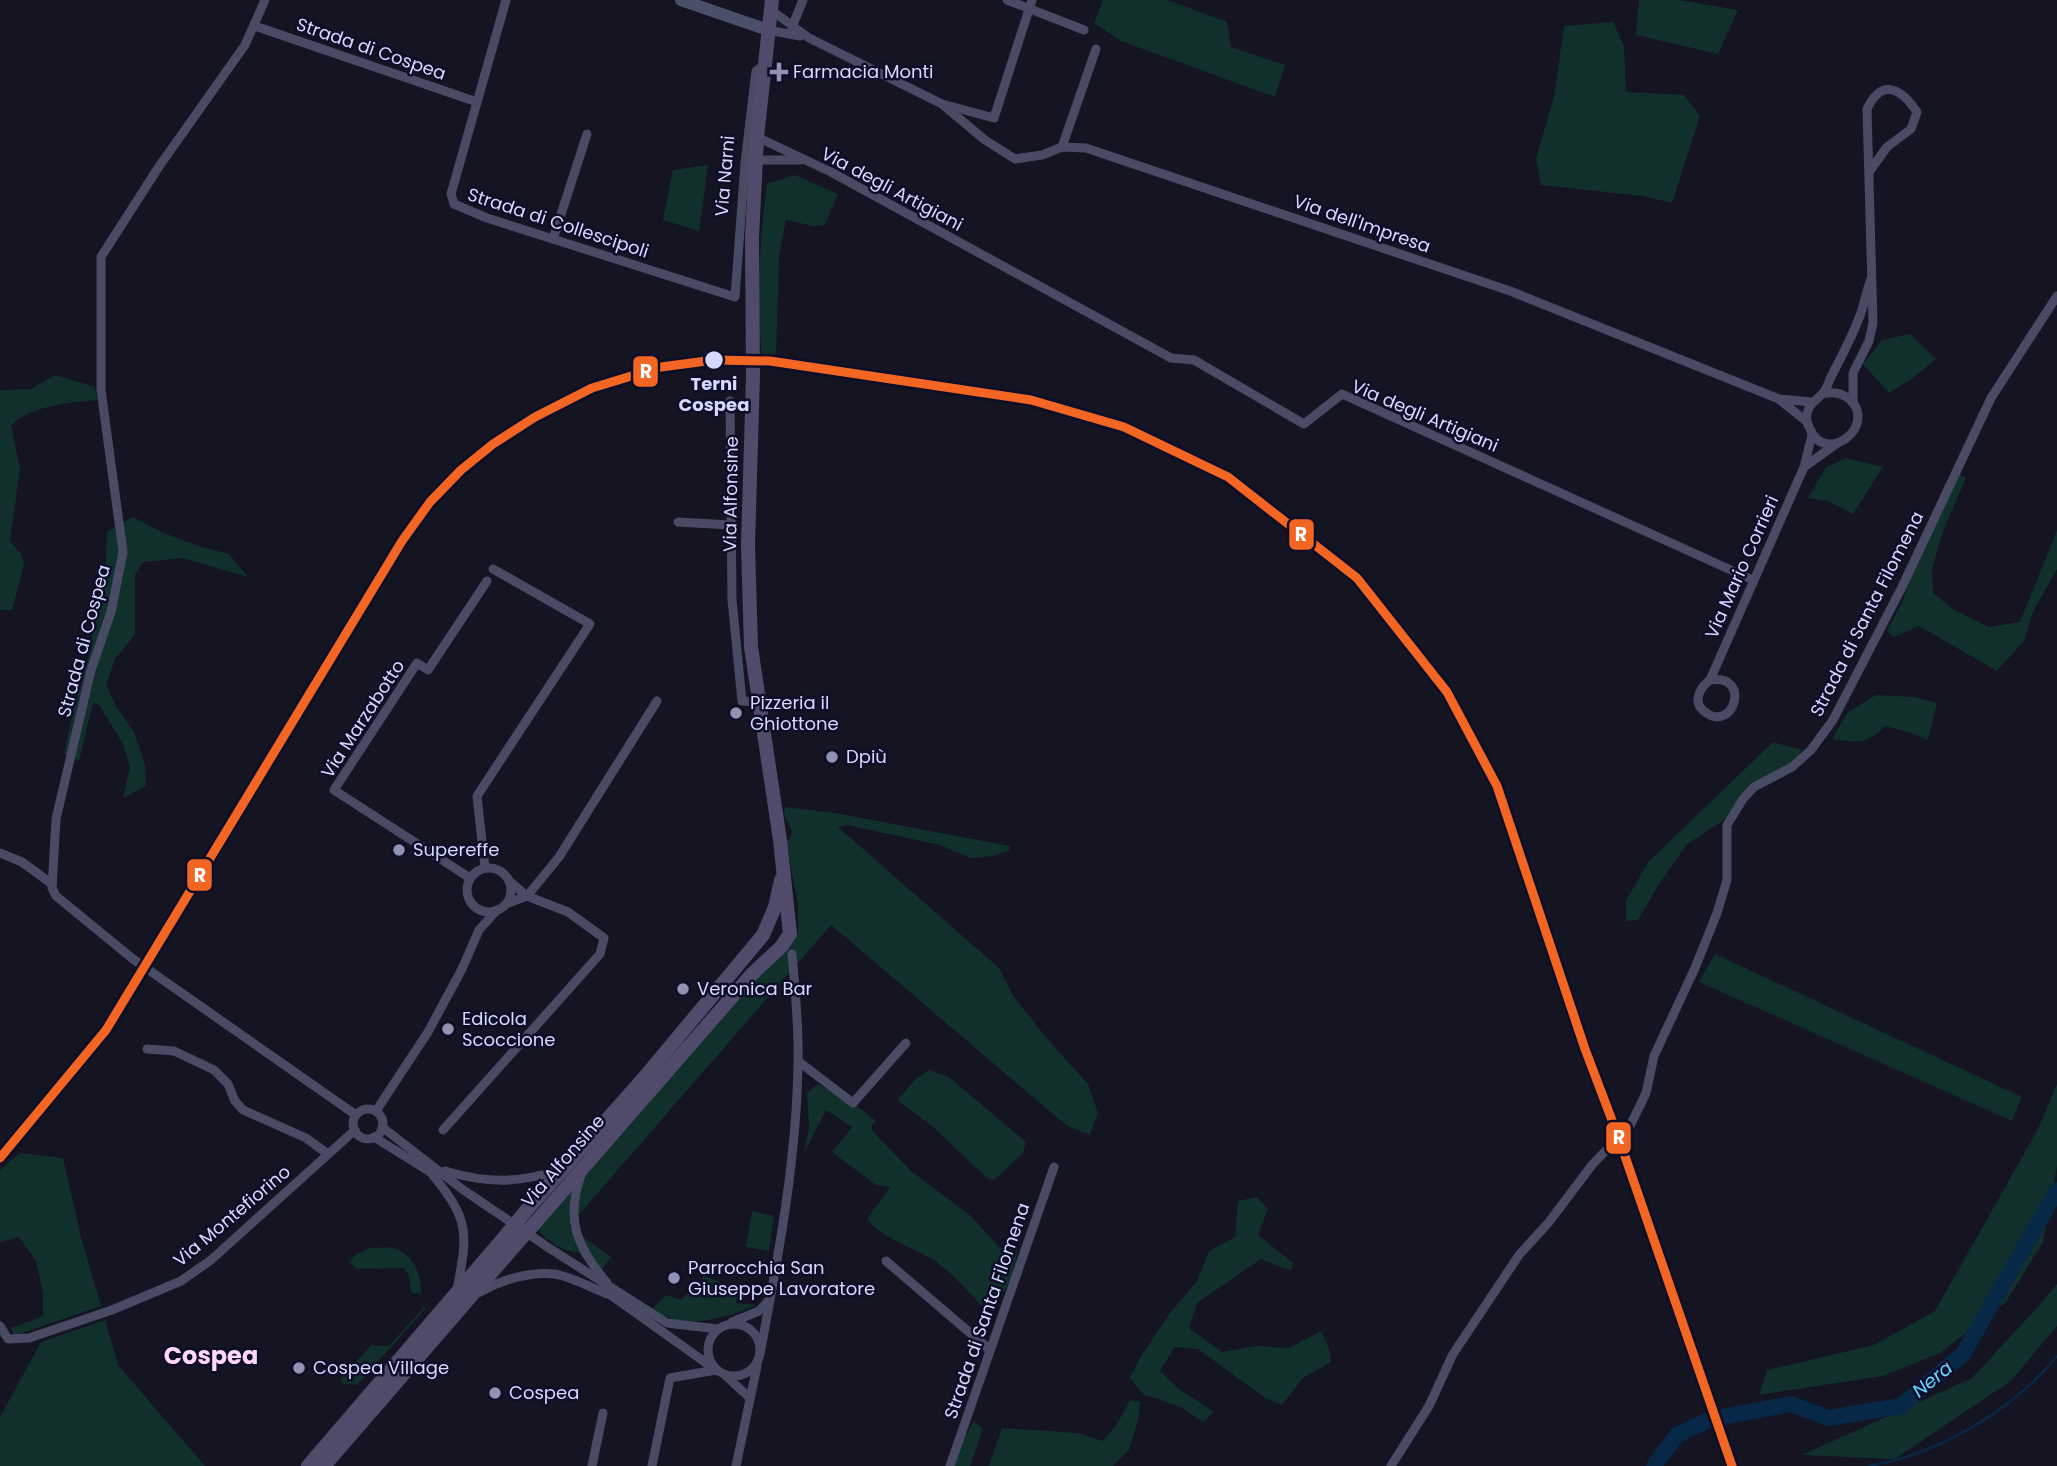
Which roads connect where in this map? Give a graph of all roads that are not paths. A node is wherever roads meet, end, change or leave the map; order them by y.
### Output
1 (265, 0) edge
2 (506, 0) edge
3 (681, 0) edge
4 (803, 0) edge
5 (1007, 0) edge
6 (1031, 4) edge
7 (771, 5) edge
8 (255, 26) junction
9 (792, 27) junction
10 (768, 30) junction
11 (1084, 30) dead end
12 (809, 38) junction
13 (1096, 49) dead end
14 (765, 64) junction
15 (477, 102) junction
16 (942, 104) junction
17 (587, 134) dead end
18 (757, 137) junction
19 (1062, 147) junction
20 (756, 160) junction
21 (801, 160) junction
22 (1869, 172) junction
23 (552, 239) junction
24 (1871, 279) junction
25 (2057, 296) edge
26 (735, 297) joint
27 (1851, 335) junction
28 (1869, 341) junction
29 (1822, 394) junction
30 (1779, 398) junction
31 (730, 401) dead end
32 (1812, 402) junction
33 (1853, 402) junction
34 (1806, 421) junction
35 (1812, 435) junction
36 (1836, 444) junction
37 (1804, 467) junction
38 (678, 522) dead end
39 (730, 525) junction
40 (493, 569) dead end
41 (487, 580) dead end
42 (1753, 580) junction
43 (1710, 680) junction
44 (657, 701) dead end
45 (758, 702) junction
46 (0, 853) edge
47 (485, 868) junction
48 (783, 868) junction
49 (470, 878) junction
50 (509, 881) junction
51 (52, 884) junction
52 (527, 896) junction
53 (506, 904) junction
54 (478, 909) junction
55 (497, 910) junction
56 (479, 930) junction
57 (763, 935) junction
58 (787, 951) junction
59 (906, 1043) dead end
60 (147, 1048) dead end
61 (798, 1061) junction
62 (376, 1111) junction
63 (356, 1115) junction
64 (382, 1127) junction
65 (355, 1130) junction
66 (443, 1130) dead end
67 (374, 1137) junction
68 (328, 1154) junction
69 (589, 1159) junction
70 (1054, 1167) dead end
71 (433, 1170) junction
72 (563, 1170) junction
73 (530, 1218) junction
74 (886, 1261) dead end
75 (612, 1292) junction
76 (463, 1296) junction
77 (771, 1298) junction
78 (0, 1326) edge
79 (722, 1327) junction
80 (708, 1343) junction
81 (990, 1350) junction
82 (697, 1355) junction
83 (759, 1357) junction
84 (720, 1372) junction
85 (735, 1382) junction
86 (752, 1385) junction
87 (750, 1398) junction
88 (603, 1413) dead end
89 (325, 1465) edge
90 (308, 1466) edge
91 (592, 1466) edge
92 (652, 1466) edge
93 (736, 1466) edge
94 (950, 1466) edge
95 (1391, 1466) edge

1 - 8 street, Strada di Cospea
2 - 15 street, Strada di Collescipoli
3 - 10 street
4 - 9 street
5 - 6 street
6 - 11 street
6 - 16 street
7 - 9 street
7 - 10 main road, Via Narni
8 - 15 street, Strada di Cospea
8 - 51 street, Strada di Cospea
9 - 12 street
10 - 12 street
10 - 14 main road, Via Narni
12 - 16 street
13 - 19 street
14 - 18 main road, Via Narni
14 - 26 street, Via Narni
15 - 23 street, Strada di Collescipoli
16 - 19 street, Via dell'Impresa
17 - 23 street, Strada di Collescipoli
18 - 20 main road, Via Narni
18 - 21 street, Via degli Artigiani
19 - 30 street, Via dell'Impresa
20 - 21 street, Via degli Artigiani
20 - 45 main road, Via Alfonsine
21 - 42 street, Via degli Artigiani
22 - 22 street
22 - 24 street
23 - 26 street, Strada di Collescipoli
24 - 27 street
24 - 28 street
25 - 95 street, Strada di Santa Filomena
27 - 28 street
27 - 29 street
28 - 33 street
29 - 32 street
29 - 33 street
30 - 32 street, Via dell'Impresa
30 - 34 street, Via dell'Impresa
31 - 39 street, Via Alfonsine
32 - 34 street
33 - 36 street
34 - 35 street
35 - 36 street
35 - 37 street, Via Mario Corrieri
36 - 37 street
37 - 42 street, Via Mario Corrieri
38 - 39 street, Via Alfonsine
39 - 45 street, Via Alfonsine
40 - 47 street
41 - 49 street, Via Marzabotto
42 - 43 street, Via Mario Corrieri
43 - 43 street, Via Mario Corrieri
44 - 52 street
45 - 48 main road, Via Alfonsine
46 - 51 street
47 - 49 street
47 - 50 street
48 - 57 main road, Via Alfonsine
48 - 58 main road, Via Alfonsine
49 - 54 street
50 - 52 street
50 - 53 street
51 - 63 street
52 - 53 street
52 - 66 street
53 - 55 street
54 - 55 street
54 - 56 street
55 - 56 street
56 - 62 street
57 - 58 street
57 - 72 main road, Via Alfonsine
58 - 61 street
58 - 69 main road, Via Alfonsine
59 - 61 street
60 - 68 street
61 - 77 street
62 - 63 street
62 - 64 street
63 - 65 street
64 - 67 street
64 - 71 street
65 - 67 street
65 - 68 street, Via Montefiorino
67 - 71 street
68 - 78 street, Via Montefiorino
69 - 73 main road, Via Alfonsine
69 - 75 street
70 - 81 street, Strada di Santa Filomena
71 - 72 street
71 - 75 street
71 - 76 street
72 - 73 main road, Via Alfonsine
73 - 76 main road, Via Alfonsine, bridge
74 - 81 street
75 - 76 street
75 - 79 street
75 - 82 street
76 - 89 main road, Via Alfonsine
76 - 90 main road, Via Alfonsine
77 - 79 street
77 - 83 street
79 - 80 street
79 - 83 street
80 - 82 street
80 - 84 street
81 - 94 street, Strada di Santa Filomena
82 - 84 street
83 - 84 street
83 - 86 street
84 - 85 street
84 - 92 street
85 - 86 street
85 - 87 street
86 - 87 street
87 - 93 street
88 - 91 street

